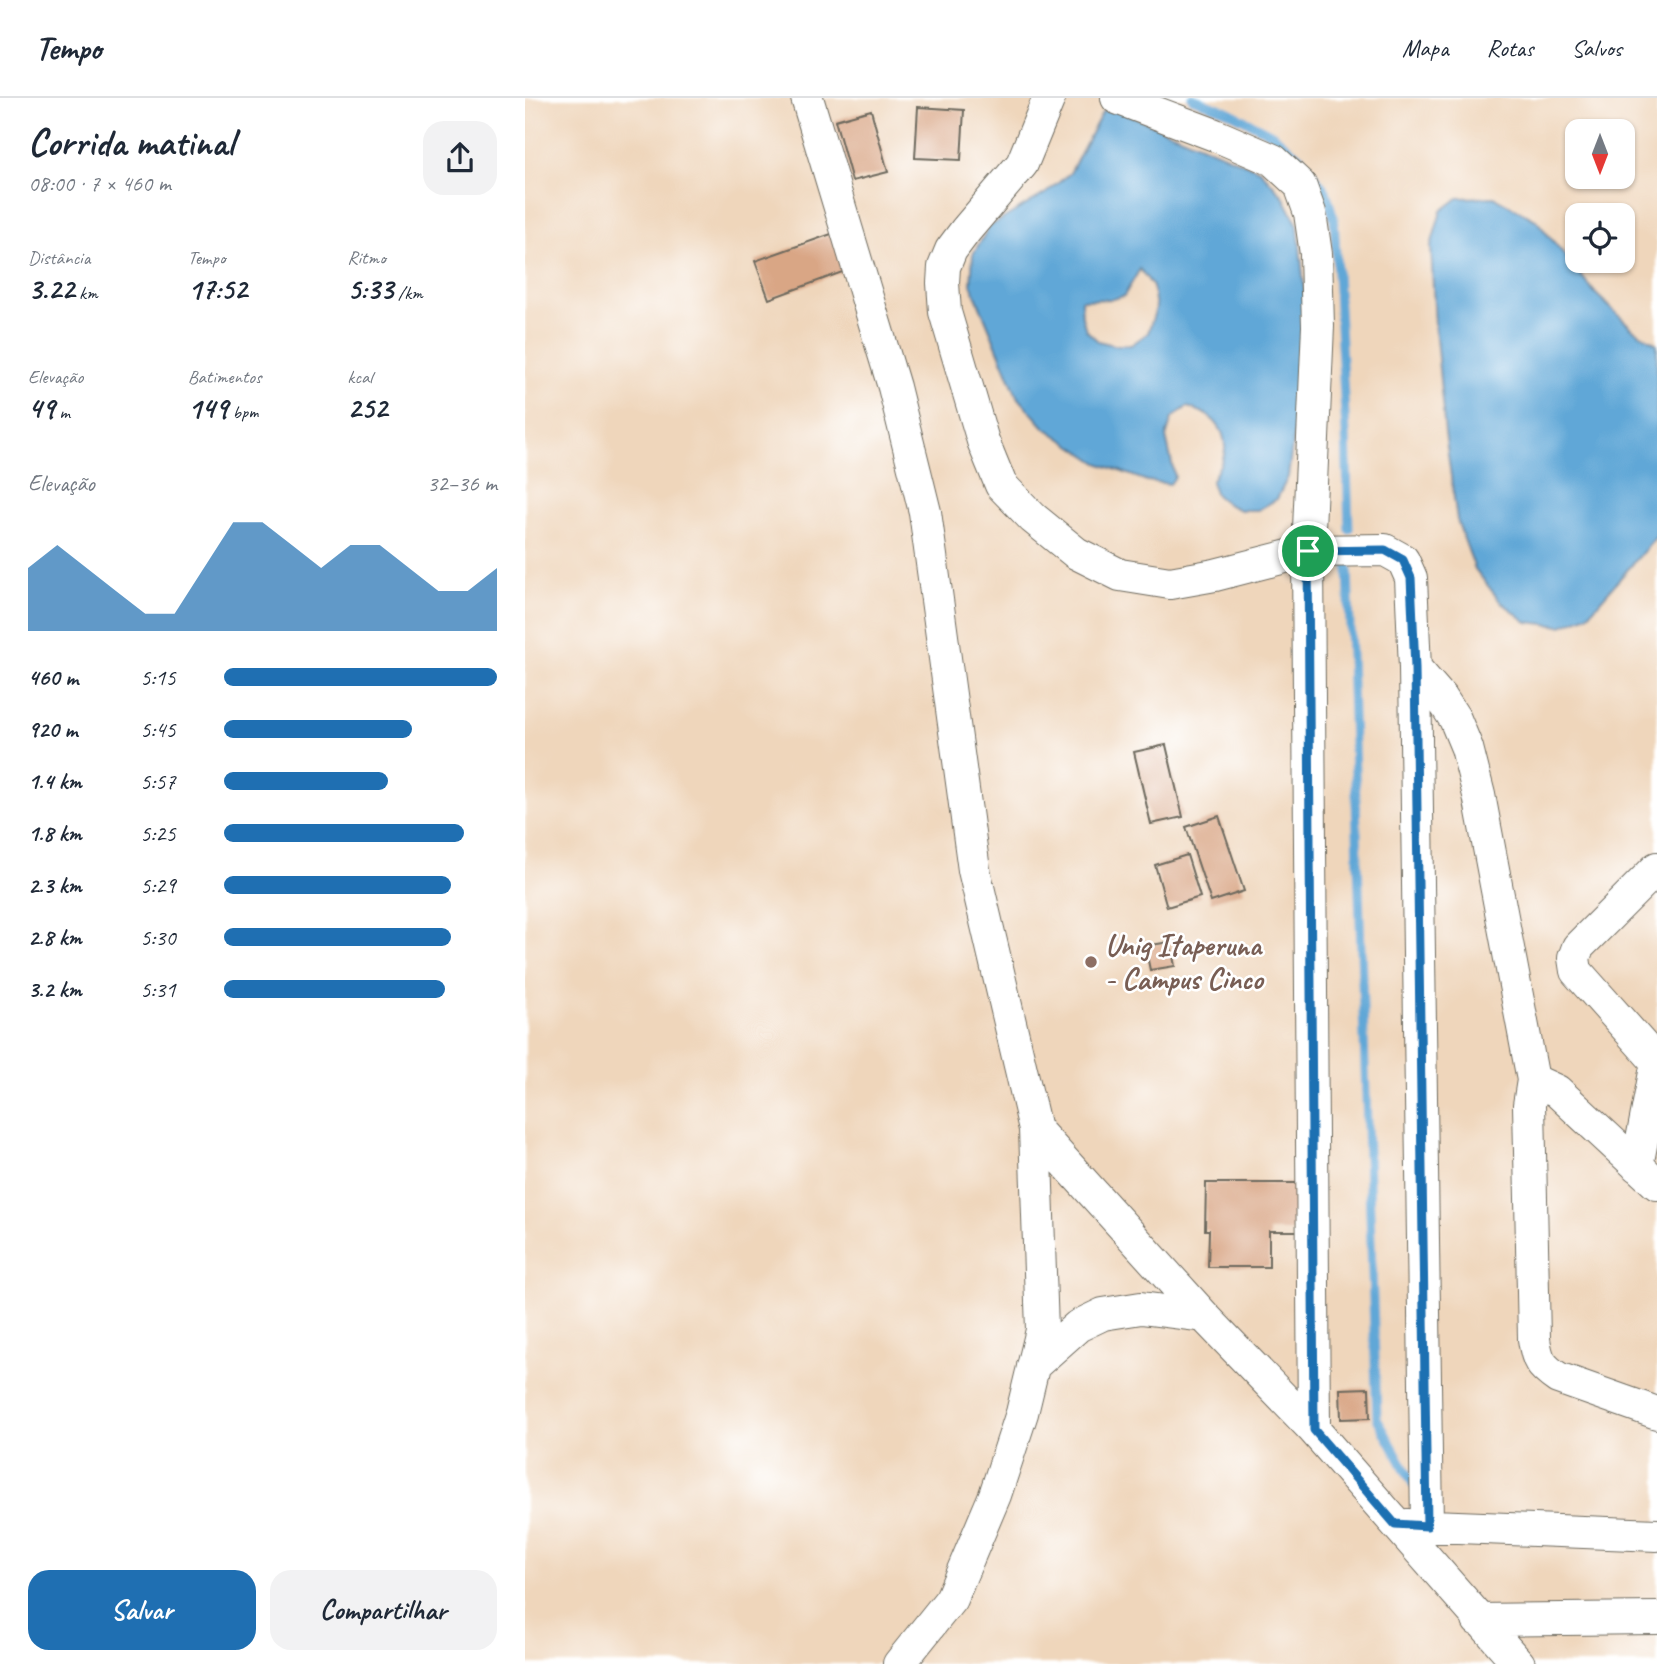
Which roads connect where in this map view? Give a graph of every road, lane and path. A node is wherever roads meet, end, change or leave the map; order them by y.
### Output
1 (807, 98) edge
2 (1049, 98) edge
3 (1117, 98) edge
4 (1308, 551) junction
5 (1415, 668) junction
6 (1657, 868) edge
7 (1657, 1062) edge
8 (1533, 1080) junction
9 (1035, 1129) junction
10 (1647, 1175) edge
11 (1204, 1316) junction
12 (1033, 1366) junction
13 (1657, 1413) edge
14 (1314, 1430) junction
15 (1395, 1524) junction
16 (1427, 1526) junction
17 (1657, 1535) edge
18 (1657, 1618) edge
19 (1478, 1620) junction
20 (899, 1664) edge
21 (1519, 1664) edge

1 - 9 lane
2 - 4 lane
3 - 4 lane
4 - 5 lane
4 - 14 lane
5 - 8 lane
5 - 16 lane
6 - 7 lane
7 - 10 lane
8 - 10 lane
8 - 13 lane
9 - 11 lane
9 - 12 lane
11 - 12 lane
11 - 14 lane
12 - 20 lane
14 - 15 lane
15 - 16 lane
15 - 19 lane
16 - 17 lane
18 - 19 lane
19 - 21 lane

